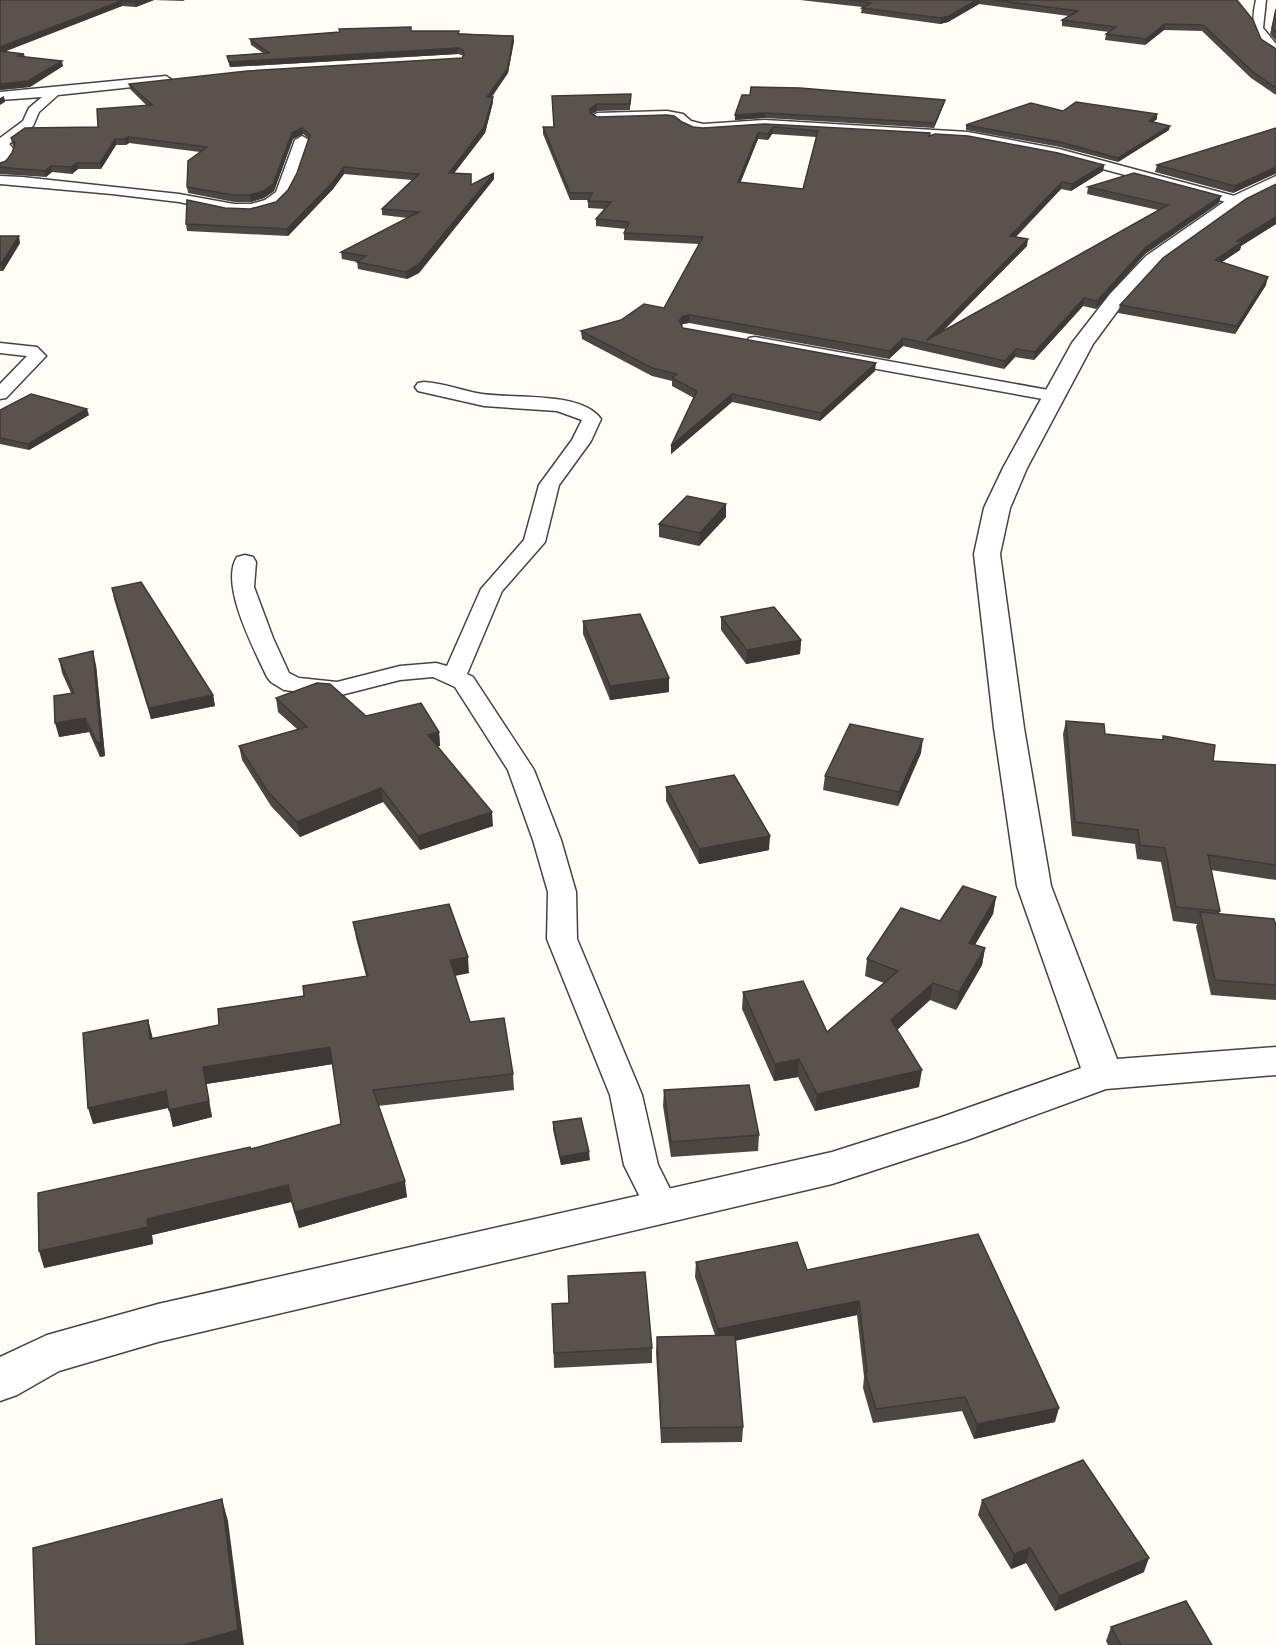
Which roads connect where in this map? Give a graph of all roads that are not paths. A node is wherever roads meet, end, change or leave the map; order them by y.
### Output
1 (1261, 0) edge
2 (1276, 50) edge
3 (173, 79) edge
4 (55, 92) junction
5 (0, 96) edge
6 (597, 117) edge
7 (302, 140) edge
8 (0, 164) edge
9 (0, 180) edge
10 (1276, 181) edge
11 (1237, 201) junction
12 (734, 338) edge
13 (0, 348) edge
14 (424, 387) dead end
15 (0, 394) edge
16 (1054, 396) junction
17 (244, 562) dead end
18 (454, 676) junction
19 (1276, 1061) edge
20 (1103, 1075) junction
21 (663, 1209) junction
22 (0, 1380) edge

1 - 2 street
3 - 4 street
4 - 5 street
4 - 8 street
6 - 11 street
7 - 9 street
10 - 11 street
11 - 16 street
12 - 16 street
13 - 15 street
14 - 18 street
16 - 20 street
17 - 18 street
18 - 21 street
19 - 20 street
20 - 21 street
21 - 22 street

